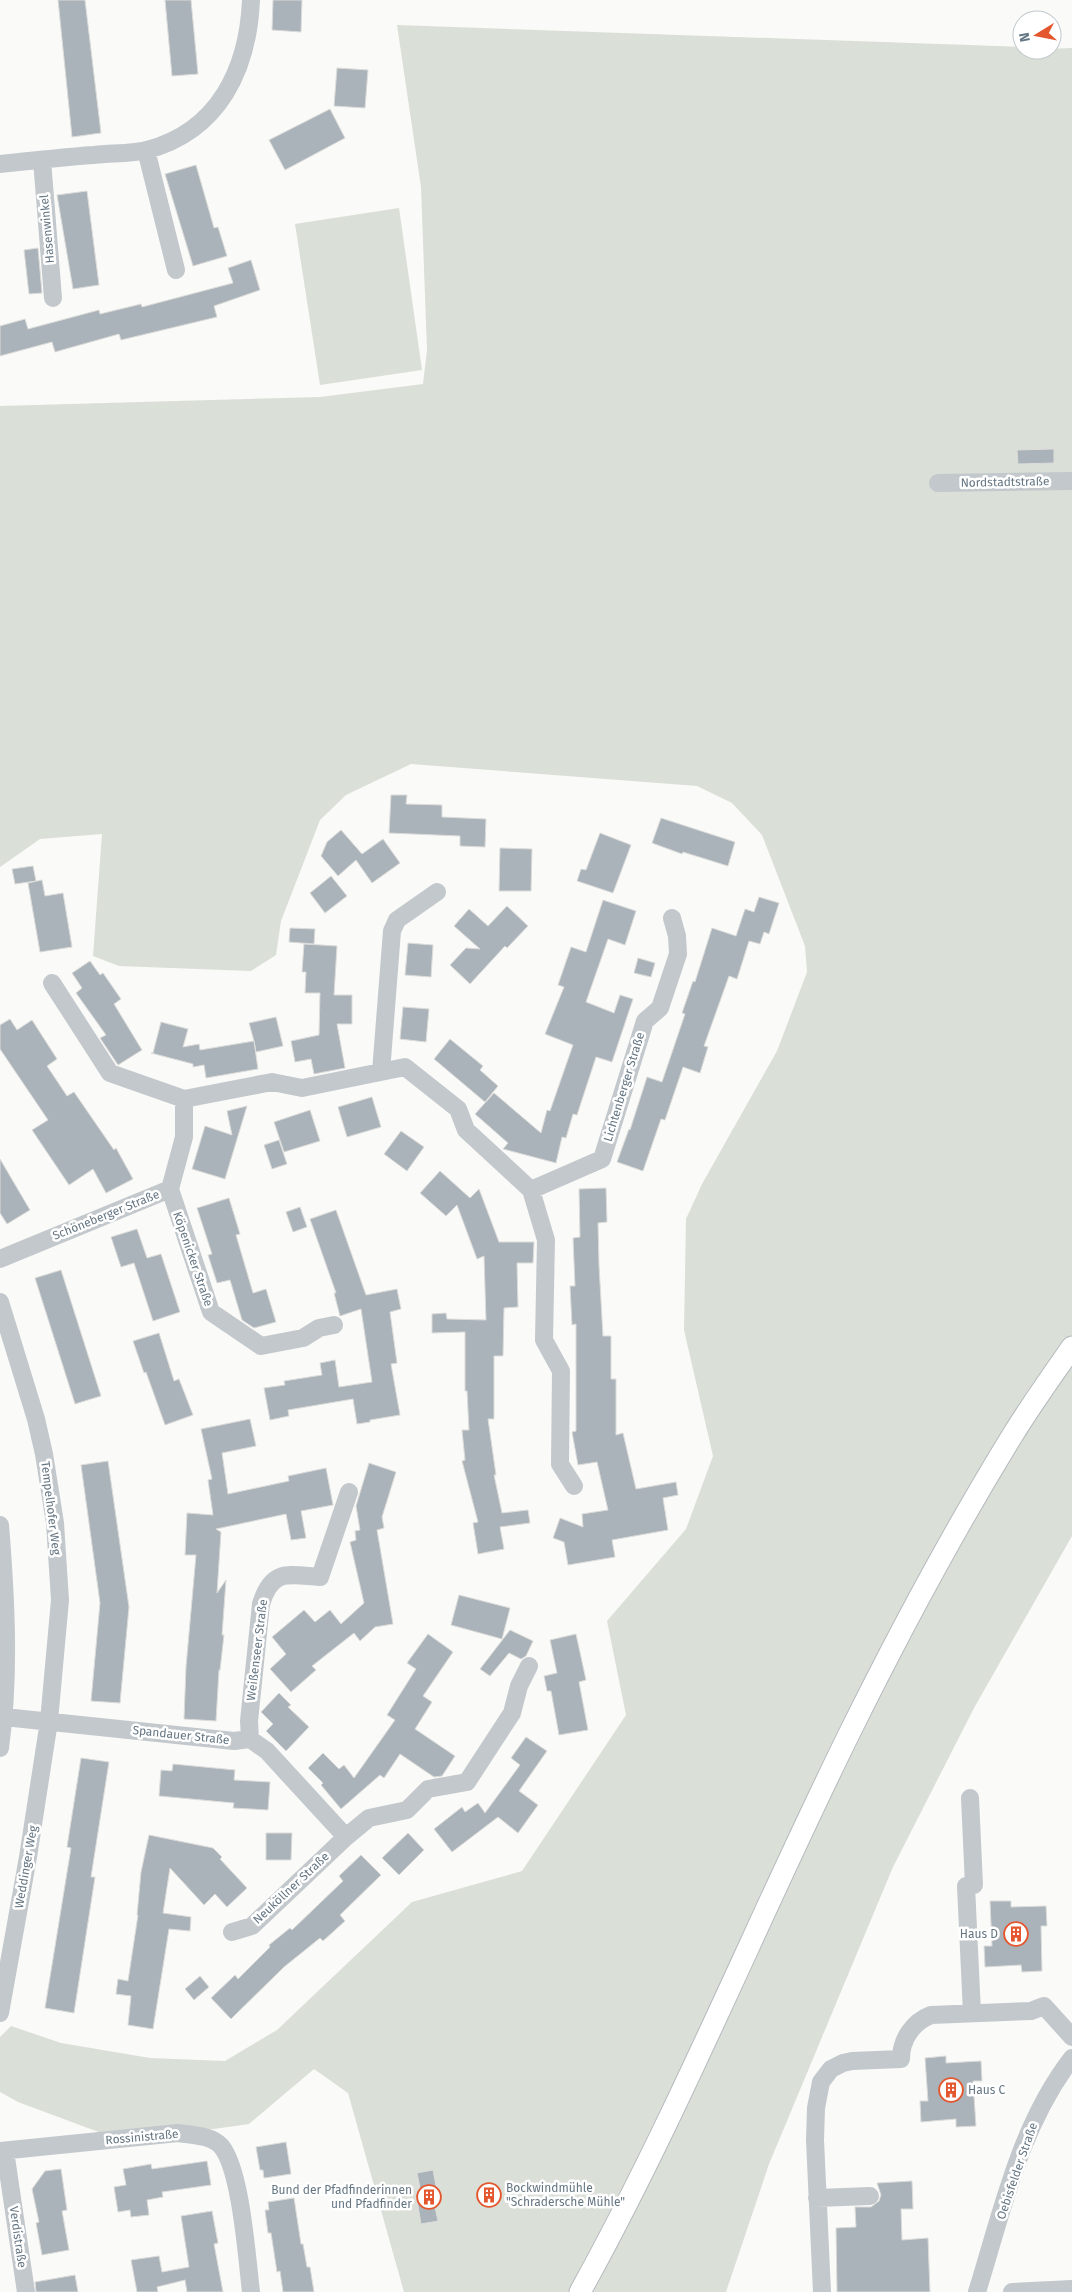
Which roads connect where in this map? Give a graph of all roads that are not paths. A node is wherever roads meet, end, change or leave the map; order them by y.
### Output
1 (251, 0) edge
2 (146, 150) junction
3 (42, 160) junction
4 (0, 164) edge
5 (176, 270) dead end
6 (53, 298) dead end
7 (1072, 481) edge
8 (938, 483) dead end
9 (437, 892) dead end
10 (672, 918) dead end
11 (52, 983) dead end
12 (381, 1072) junction
13 (184, 1100) junction
14 (170, 1190) junction
15 (531, 1190) junction
16 (0, 1259) edge
17 (0, 1302) edge
18 (334, 1325) dead end
19 (1072, 1347) edge
20 (574, 1486) dead end
21 (349, 1492) dead end
22 (0, 1526) edge
23 (529, 1666) dead end
24 (4, 1717) junction
25 (49, 1721) junction
26 (250, 1739) junction
27 (0, 1748) edge
28 (970, 1798) dead end
29 (346, 1836) junction
30 (232, 1932) dead end
31 (0, 2013) edge
32 (972, 2013) junction
33 (1072, 2037) edge
34 (1072, 2058) edge
35 (3, 2151) edge
36 (870, 2196) dead end
37 (818, 2198) junction
38 (1072, 2289) edge
39 (981, 2291) edge
40 (26, 2292) edge
41 (251, 2292) edge
42 (580, 2292) edge
43 (822, 2292) edge
44 (1012, 2292) edge

1 - 2 street
2 - 3 street
2 - 5 street
3 - 4 street
3 - 6 street, Hasenwinkel
7 - 8 street, Nordstadtstraße
9 - 12 street
10 - 15 street, Lichtenberger Straße
11 - 13 street
12 - 13 street
12 - 15 street
13 - 14 street, Schöneberger Straße
14 - 16 street, Schöneberger Straße
14 - 18 street, Köpenicker Straße
15 - 20 street
17 - 25 street, Tempelhofer Weg
19 - 42 main road
21 - 26 street, Weißenseer Straße
22 - 24 street
23 - 29 street, Neuköllner Straße
24 - 25 street, Spandauer Straße
24 - 27 street
25 - 26 street, Spandauer Straße
25 - 31 street, Weddinger Weg
26 - 29 street
28 - 32 street
29 - 30 street, Neuköllner Straße
32 - 33 street
32 - 37 street
34 - 39 street, Oebisfelder Straße
35 - 40 street, Verdistraße
35 - 41 street, Rossinistraße
36 - 37 street
37 - 43 street
38 - 44 street

